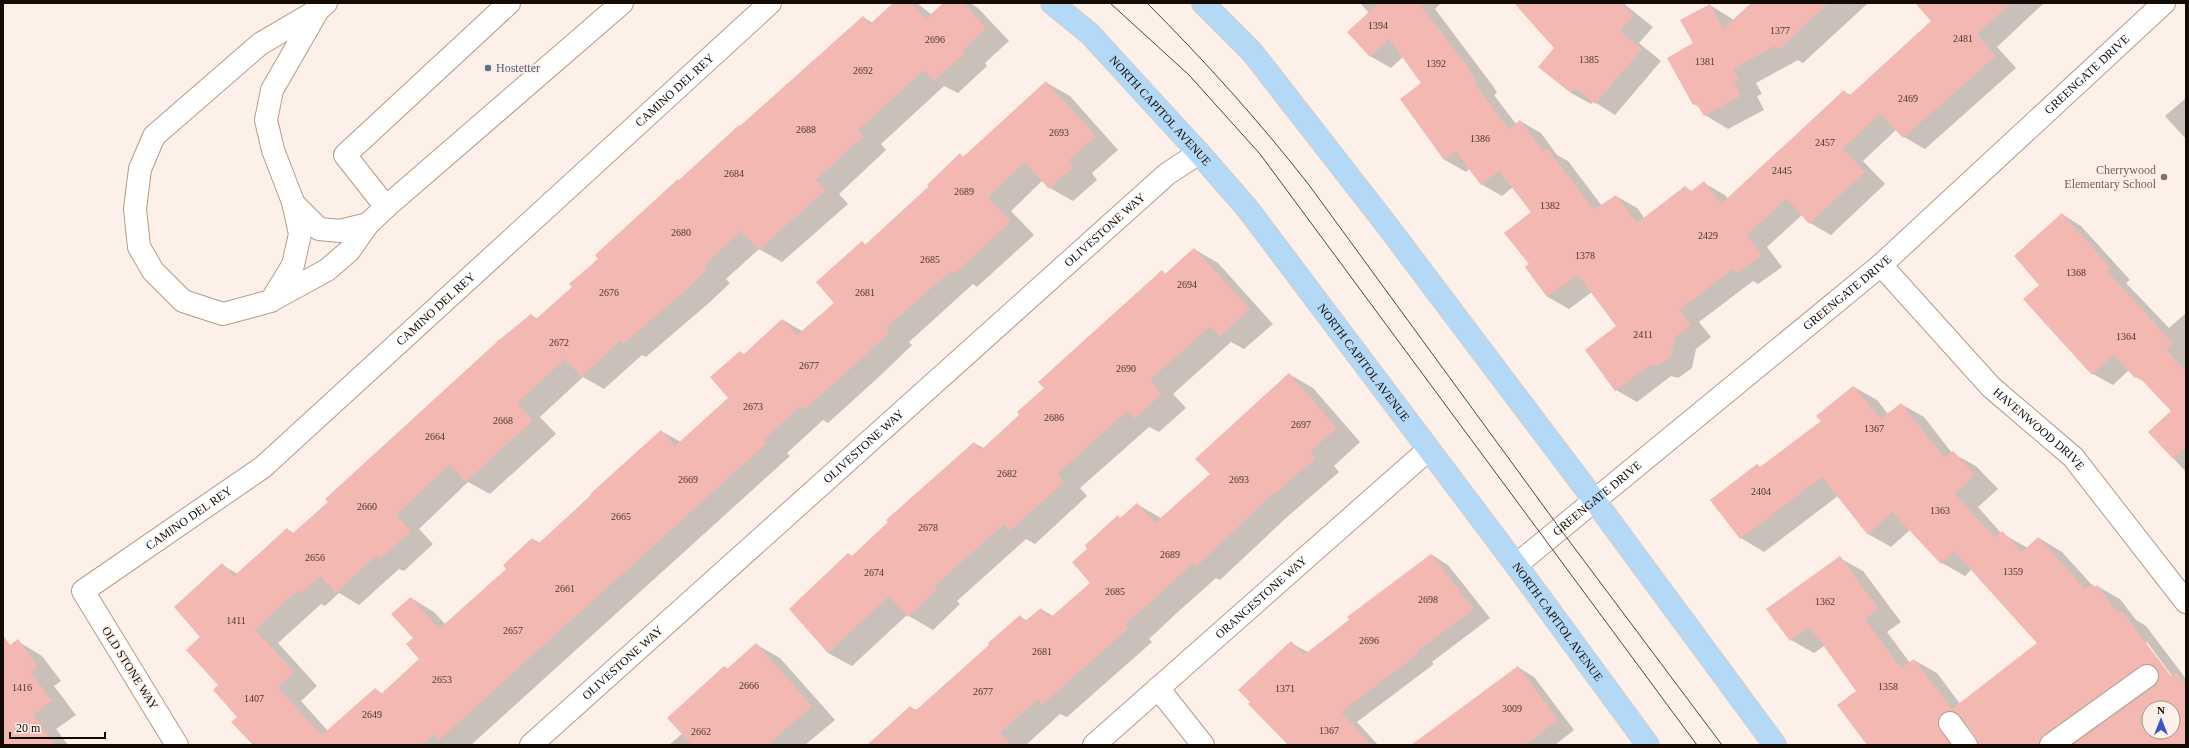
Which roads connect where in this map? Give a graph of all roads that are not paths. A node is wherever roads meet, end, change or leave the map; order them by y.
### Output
1 (509, 3) edge
2 (622, 3) edge
3 (770, 3) edge
4 (1052, 3) edge
5 (1204, 3) edge
6 (2164, 3) edge
7 (322, 7) edge
8 (1200, 153) junction
9 (293, 202) junction
10 (386, 207) junction
11 (368, 224) junction
12 (1881, 265) junction
13 (271, 301) junction
14 (1428, 450) junction
15 (1595, 501) junction
16 (1516, 565) junction
17 (83, 591) joint
18 (2186, 602) edge
19 (2147, 676) dead end
20 (1158, 688) junction
21 (1950, 723) dead end
22 (177, 745) edge
23 (531, 745) edge
24 (1094, 745) edge
25 (1203, 745) edge
26 (1648, 745) edge
27 (1775, 745) edge
28 (1966, 745) edge
29 (2051, 745) edge

1 - 10 street
2 - 10 street
3 - 17 street, CAMINO DEL REY
4 - 8 main road, NORTH CAPITOL AVENUE
5 - 15 main road
6 - 12 street, GREENGATE DRIVE
7 - 9 street
7 - 13 street
8 - 14 main road, NORTH CAPITOL AVENUE
8 - 23 street, OLIVESTONE WAY
9 - 11 street
9 - 13 street
10 - 11 street
11 - 13 street
12 - 15 street, GREENGATE DRIVE
12 - 18 street, HAVENWOOD DRIVE
14 - 16 main road, NORTH CAPITOL AVENUE
14 - 20 street, ORANGESTONE WAY
15 - 16 street, GREENGATE DRIVE
15 - 27 main road
16 - 26 main road, NORTH CAPITOL AVENUE
17 - 22 street, OLD STONE WAY
19 - 29 street
20 - 24 street, ORANGESTONE WAY
20 - 25 street
21 - 28 street

